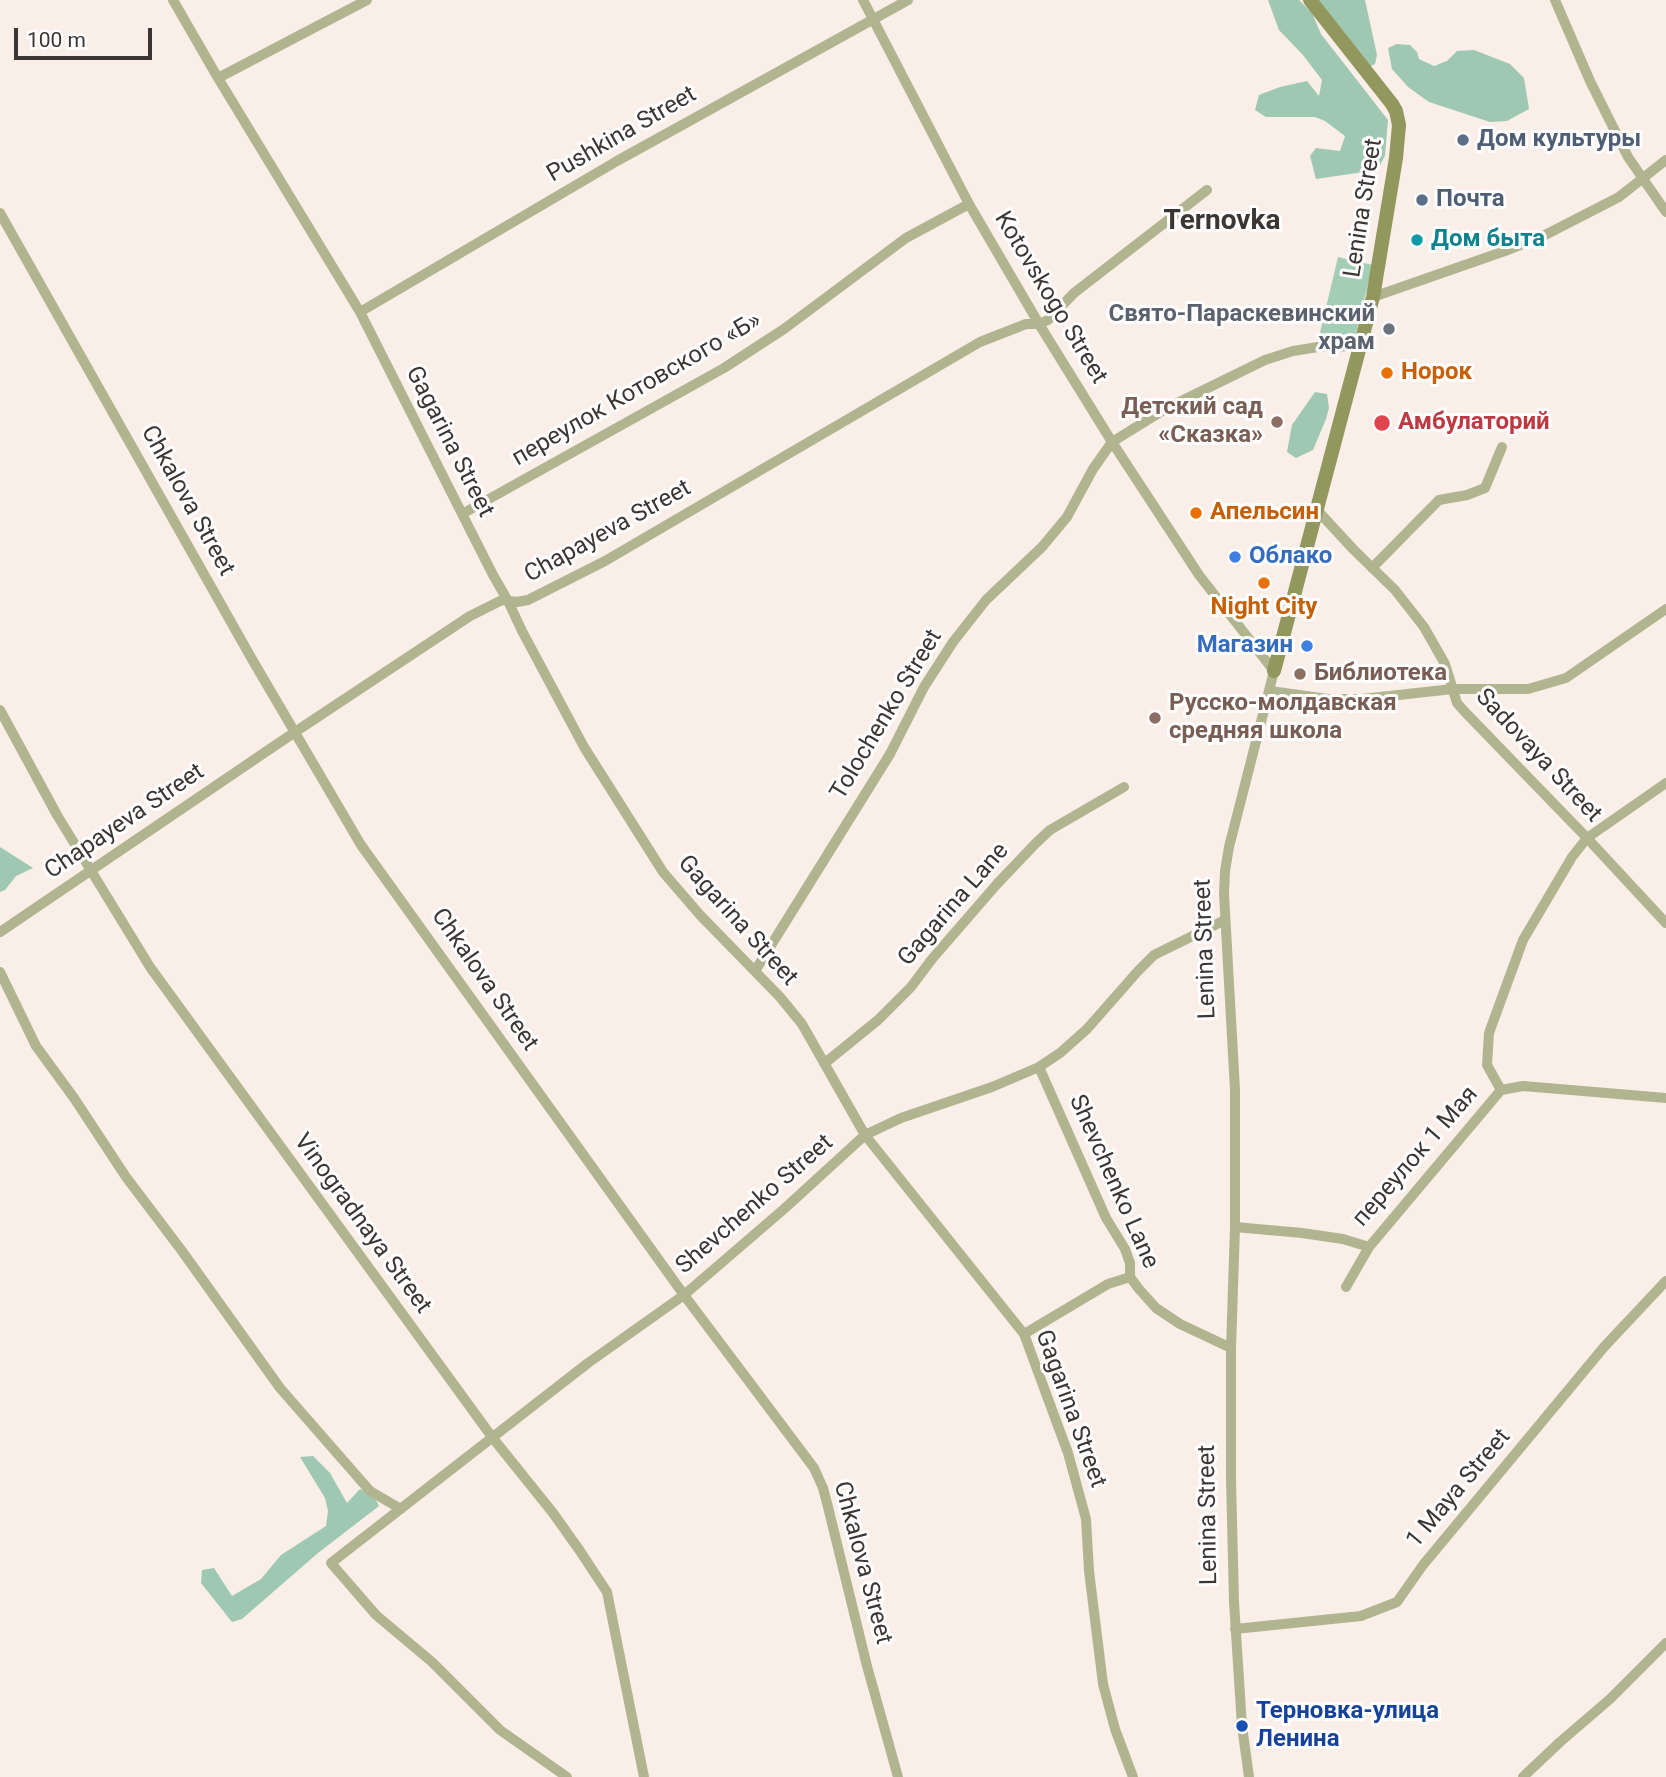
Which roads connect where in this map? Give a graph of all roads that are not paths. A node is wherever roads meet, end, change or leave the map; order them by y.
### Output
1 (173, 0) edge
2 (367, 0) edge
3 (863, 0) edge
4 (908, 0) edge
5 (1310, 0) edge
6 (1555, 0) edge
7 (873, 20) junction
8 (218, 78) junction
9 (1666, 160) edge
10 (1643, 178) junction
11 (1207, 191) dead end
12 (969, 204) junction
13 (1666, 212) edge
14 (0, 213) edge
15 (1373, 297) junction
16 (360, 312) junction
17 (1040, 324) junction
18 (1360, 346) junction
19 (1112, 442) junction
20 (1502, 447) dead end
21 (1317, 510) junction
22 (463, 514) junction
23 (1372, 568) junction
24 (508, 601) junction
25 (1666, 609) edge
26 (1274, 671) junction
27 (1453, 689) junction
28 (1270, 691) junction
29 (0, 710) edge
30 (295, 732) junction
31 (1666, 783) edge
32 (1124, 787) dead end
33 (1587, 838) junction
34 (92, 871) junction
35 (1225, 920) junction
36 (1666, 923) edge
37 (0, 932) edge
38 (755, 971) junction
39 (0, 972) edge
40 (825, 1063) junction
41 (1039, 1067) junction
42 (1501, 1090) junction
43 (1666, 1098) edge
44 (865, 1135) junction
45 (1235, 1227) junction
46 (1369, 1247) junction
47 (1130, 1277) junction
48 (1666, 1282) edge
49 (1346, 1287) dead end
50 (684, 1295) junction
51 (1024, 1334) junction
52 (1231, 1348) junction
53 (492, 1437) junction
54 (401, 1508) junction
55 (1235, 1629) junction
56 (1666, 1643) edge
57 (567, 1777) edge
58 (644, 1777) edge
59 (898, 1777) edge
60 (1133, 1777) edge
61 (1249, 1777) edge
62 (1523, 1777) edge

1 - 8 street, Gagarina Street
2 - 8 street
3 - 7 street, Kotovskogo Street
4 - 7 street, Pushkina Street
5 - 15 street, Lenina Street
6 - 10 street
7 - 12 street, Kotovskogo Street
7 - 16 street, Pushkina Street
8 - 16 street, Gagarina Street
9 - 10 street
10 - 13 street
10 - 15 street
11 - 17 street
12 - 17 street, Kotovskogo Street
12 - 22 street, переулок Котовского «Б»
14 - 30 street, Chkalova Street
15 - 18 street, Lenina Street
16 - 22 street, Gagarina Street
17 - 19 street, Kotovskogo Street
17 - 24 street, Chapayeva Street
18 - 19 street, Tolochenko Street
18 - 21 street, Lenina Street
19 - 26 street, Kotovskogo Street
19 - 38 street, Tolochenko Street
20 - 23 street
21 - 23 street, Sadovaya Street
21 - 26 street, Lenina Street
22 - 24 street, Gagarina Street
23 - 27 street, Sadovaya Street
24 - 30 street, Chapayeva Street
24 - 38 street, Gagarina Street
25 - 27 street
26 - 28 street, Lenina Street
27 - 28 street
27 - 33 street, Sadovaya Street
28 - 35 street, Lenina Street
29 - 34 street, Vinogradnaya Street
30 - 34 street, Chapayeva Street
30 - 50 street, Chkalova Street
31 - 33 street
32 - 40 street, Gagarina Lane
33 - 36 street, Sadovaya Street
33 - 42 street, переулок 1 Мая
34 - 37 street, Chapayeva Street
34 - 53 street, Vinogradnaya Street
35 - 41 street, Shevchenko Street
35 - 45 street, Lenina Street
38 - 40 street, Gagarina Street
39 - 54 street
40 - 44 street, Gagarina Street
41 - 44 street, Shevchenko Street
41 - 47 street, Shevchenko Lane
42 - 43 street, переулок 1 Мая
42 - 46 street, переулок 1 Мая
44 - 50 street, Shevchenko Street
44 - 51 street, Gagarina Street
45 - 46 street, переулок 1 Мая
45 - 52 street, Lenina Street
46 - 49 street
47 - 51 street
47 - 52 street, Shevchenko Lane
48 - 55 street, 1 Maya Street
50 - 53 street, Shevchenko Street
50 - 59 street, Chkalova Street
51 - 60 street, Gagarina Street
52 - 55 street, Lenina Street
53 - 54 street, Shevchenko Street
53 - 58 street, Vinogradnaya Street
54 - 57 street, Shevchenko Street
55 - 61 street, Lenina Street
56 - 62 street

